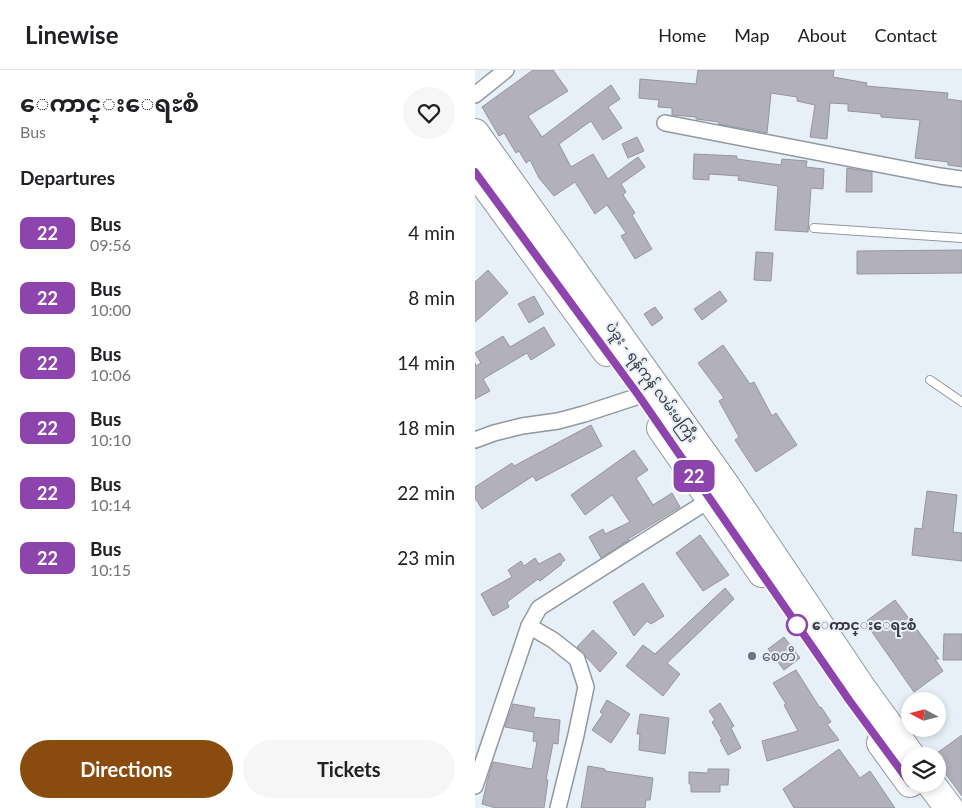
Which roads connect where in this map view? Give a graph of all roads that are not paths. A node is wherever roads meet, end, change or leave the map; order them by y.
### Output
1 (506, 70) edge
2 (475, 95) edge
3 (665, 123) dead end
4 (475, 133) edge
5 (475, 172) edge
6 (962, 178) edge
7 (814, 228) dead end
8 (962, 238) edge
9 (930, 380) dead end
10 (639, 396) junction
11 (962, 402) edge
12 (475, 440) edge
13 (711, 500) junction
14 (529, 626) junction
15 (904, 747) edge
16 (901, 771) edge
17 (475, 786) edge
18 (916, 792) edge
19 (937, 792) edge
20 (558, 808) edge
21 (928, 808) edge
22 (949, 808) edge

1 - 2 street
3 - 6 street
4 - 15 highway, ပဲခူး - ရန်ကုန် လမ်းမကြီး
5 - 10 highway, ပဲခူး - ရန်ကုန် လမ်းမကြီး
7 - 8 lane
9 - 11 lane
10 - 12 street
10 - 13 highway, ပဲခူး - ရန်ကုန် လမ်းမကြီး
13 - 14 street
13 - 16 highway, ပဲခူး - ရန်ကုန် လမ်းမကြီး
14 - 17 street
14 - 20 street
18 - 21 highway, ပဲခူး - ရန်ကုန် လမ်းမကြီး
19 - 22 highway

